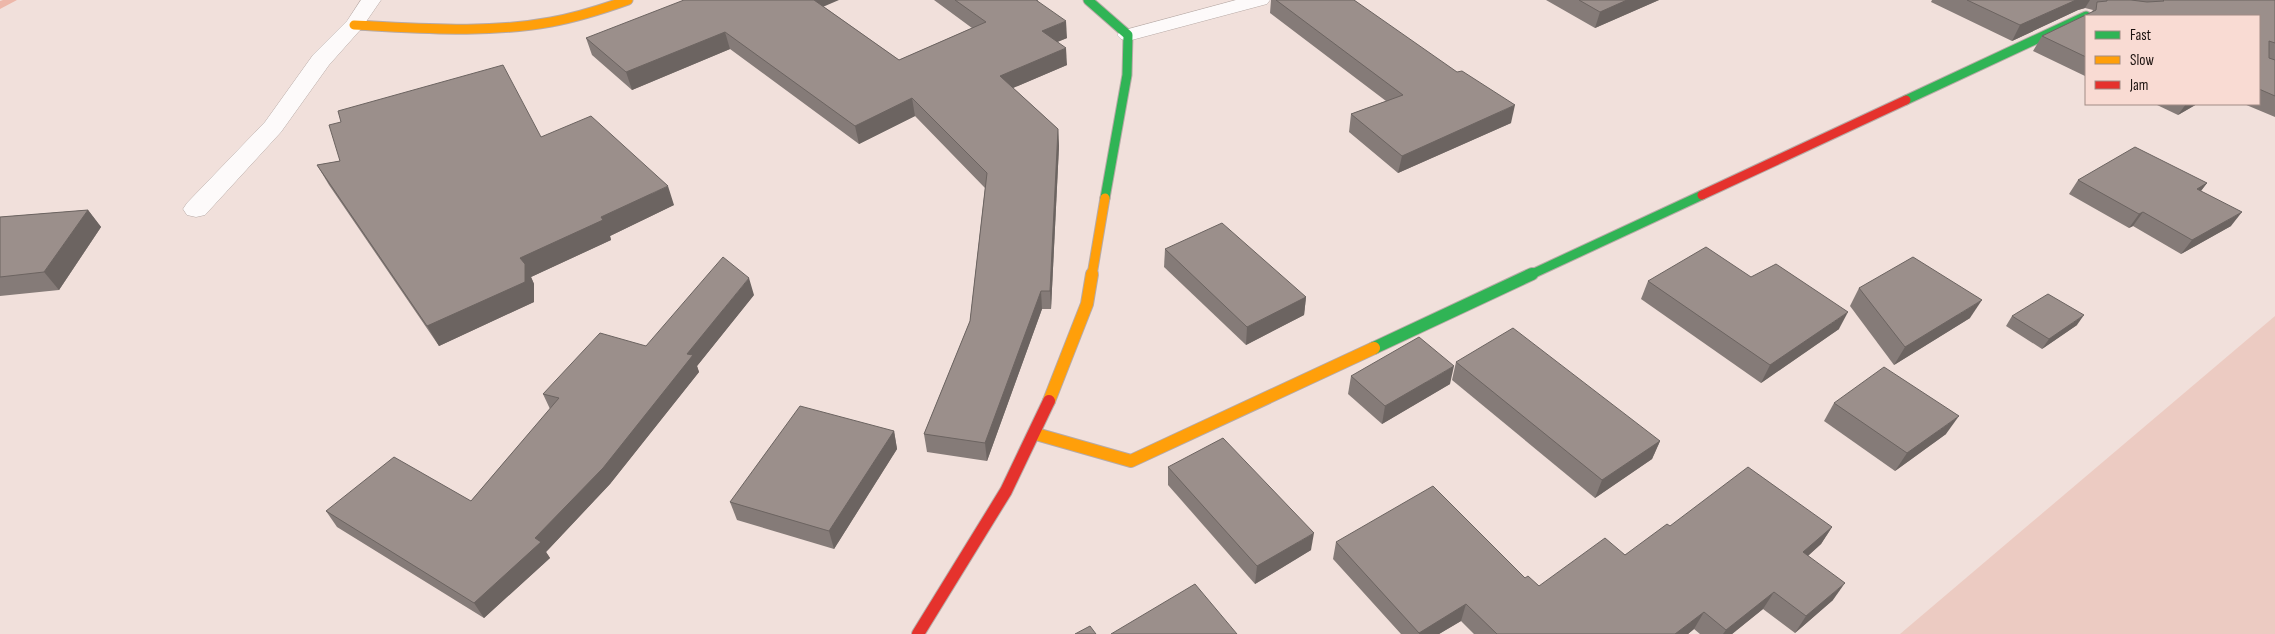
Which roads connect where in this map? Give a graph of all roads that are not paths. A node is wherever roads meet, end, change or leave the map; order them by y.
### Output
1 (371, 0) edge
2 (628, 0) edge
3 (1088, 0) edge
4 (1260, 0) edge
5 (2085, 17) edge
6 (354, 25) junction
7 (1128, 35) junction
8 (196, 209) dead end
9 (1036, 434) junction
10 (918, 634) edge

1 - 6 street
2 - 6 street
3 - 7 street
4 - 7 street
5 - 9 street
6 - 8 street
7 - 9 street
9 - 10 street

